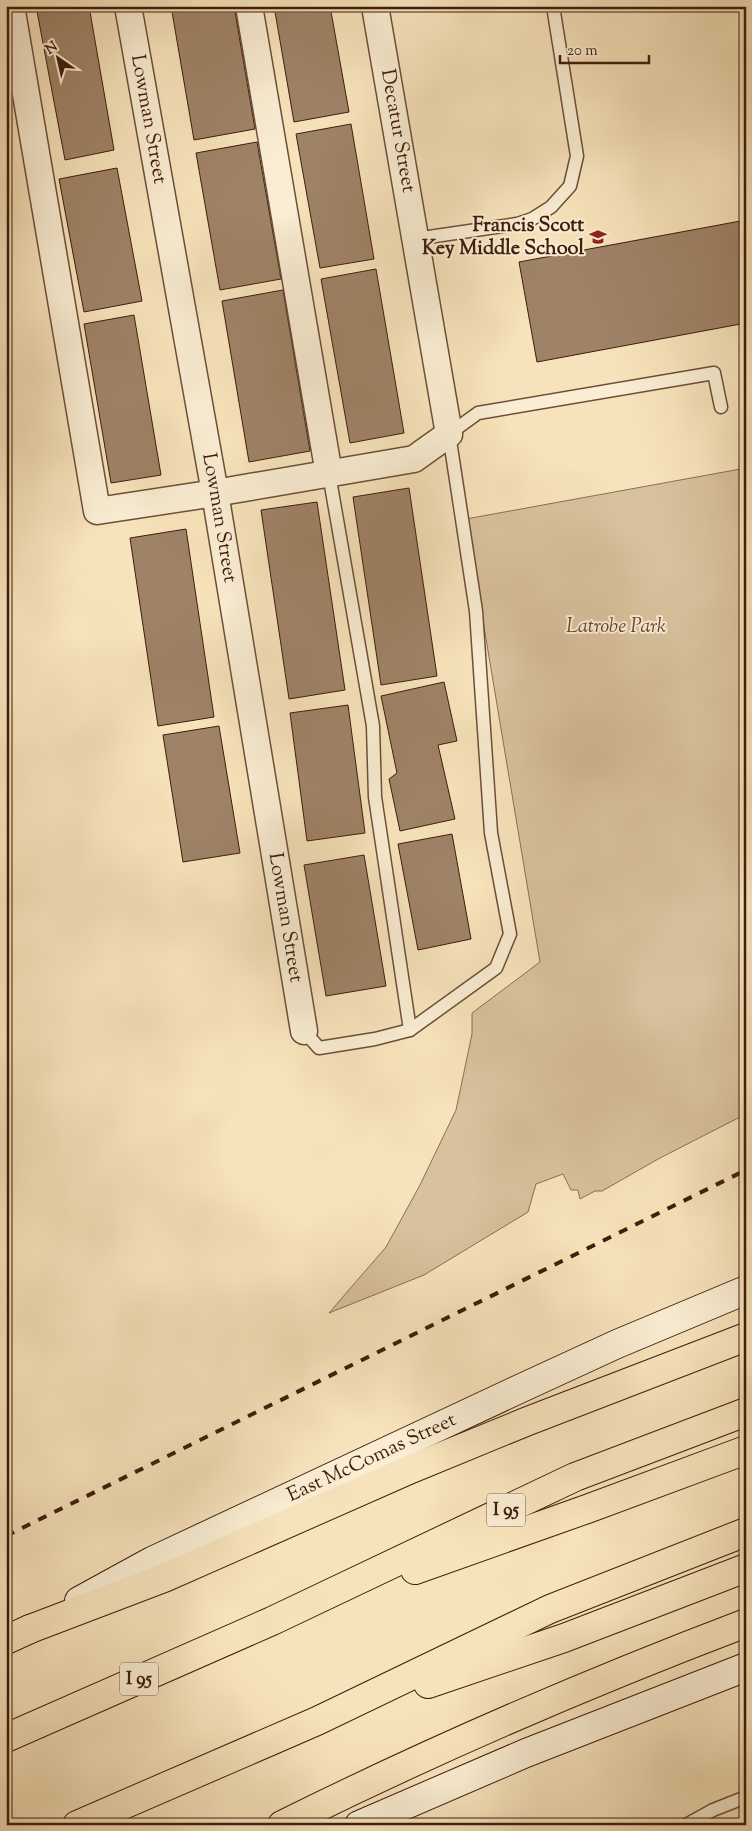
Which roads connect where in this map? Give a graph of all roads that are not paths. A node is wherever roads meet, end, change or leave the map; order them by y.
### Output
1 (11, 6) edge
2 (128, 6) edge
3 (249, 6) edge
4 (376, 6) edge
5 (552, 6) edge
6 (416, 239) junction
7 (721, 407) dead end
8 (449, 434) junction
9 (329, 474) junction
10 (215, 493) junction
11 (410, 1030) junction
12 (304, 1031) joint
13 (746, 1290) edge
14 (746, 1337) edge
15 (746, 1412) edge
16 (746, 1450) edge
17 (746, 1532) edge
18 (746, 1568) edge
19 (272, 1621) junction
20 (746, 1623) edge
21 (18, 1634) edge
22 (746, 1667) edge
23 (317, 1721) junction
24 (6, 1738) edge
25 (746, 1797) edge
26 (77, 1825) edge
27 (282, 1825) edge
28 (359, 1825) edge
29 (686, 1825) edge

1 - 10 street
2 - 10 street, Lowman Street
3 - 9 street
4 - 6 street, Decatur Street
5 - 6 lane
6 - 8 street, Decatur Street
7 - 8 lane
8 - 9 street
8 - 11 lane
9 - 10 street
9 - 11 lane
10 - 12 street, Lowman Street
11 - 12 lane
13 - 21 street, East McComas Street
14 - 21 highway
15 - 19 highway, I 95
16 - 19 highway, I 95
17 - 23 highway
18 - 23 highway
19 - 24 highway, I 95
20 - 27 highway
22 - 28 street
23 - 26 highway
25 - 29 lane

